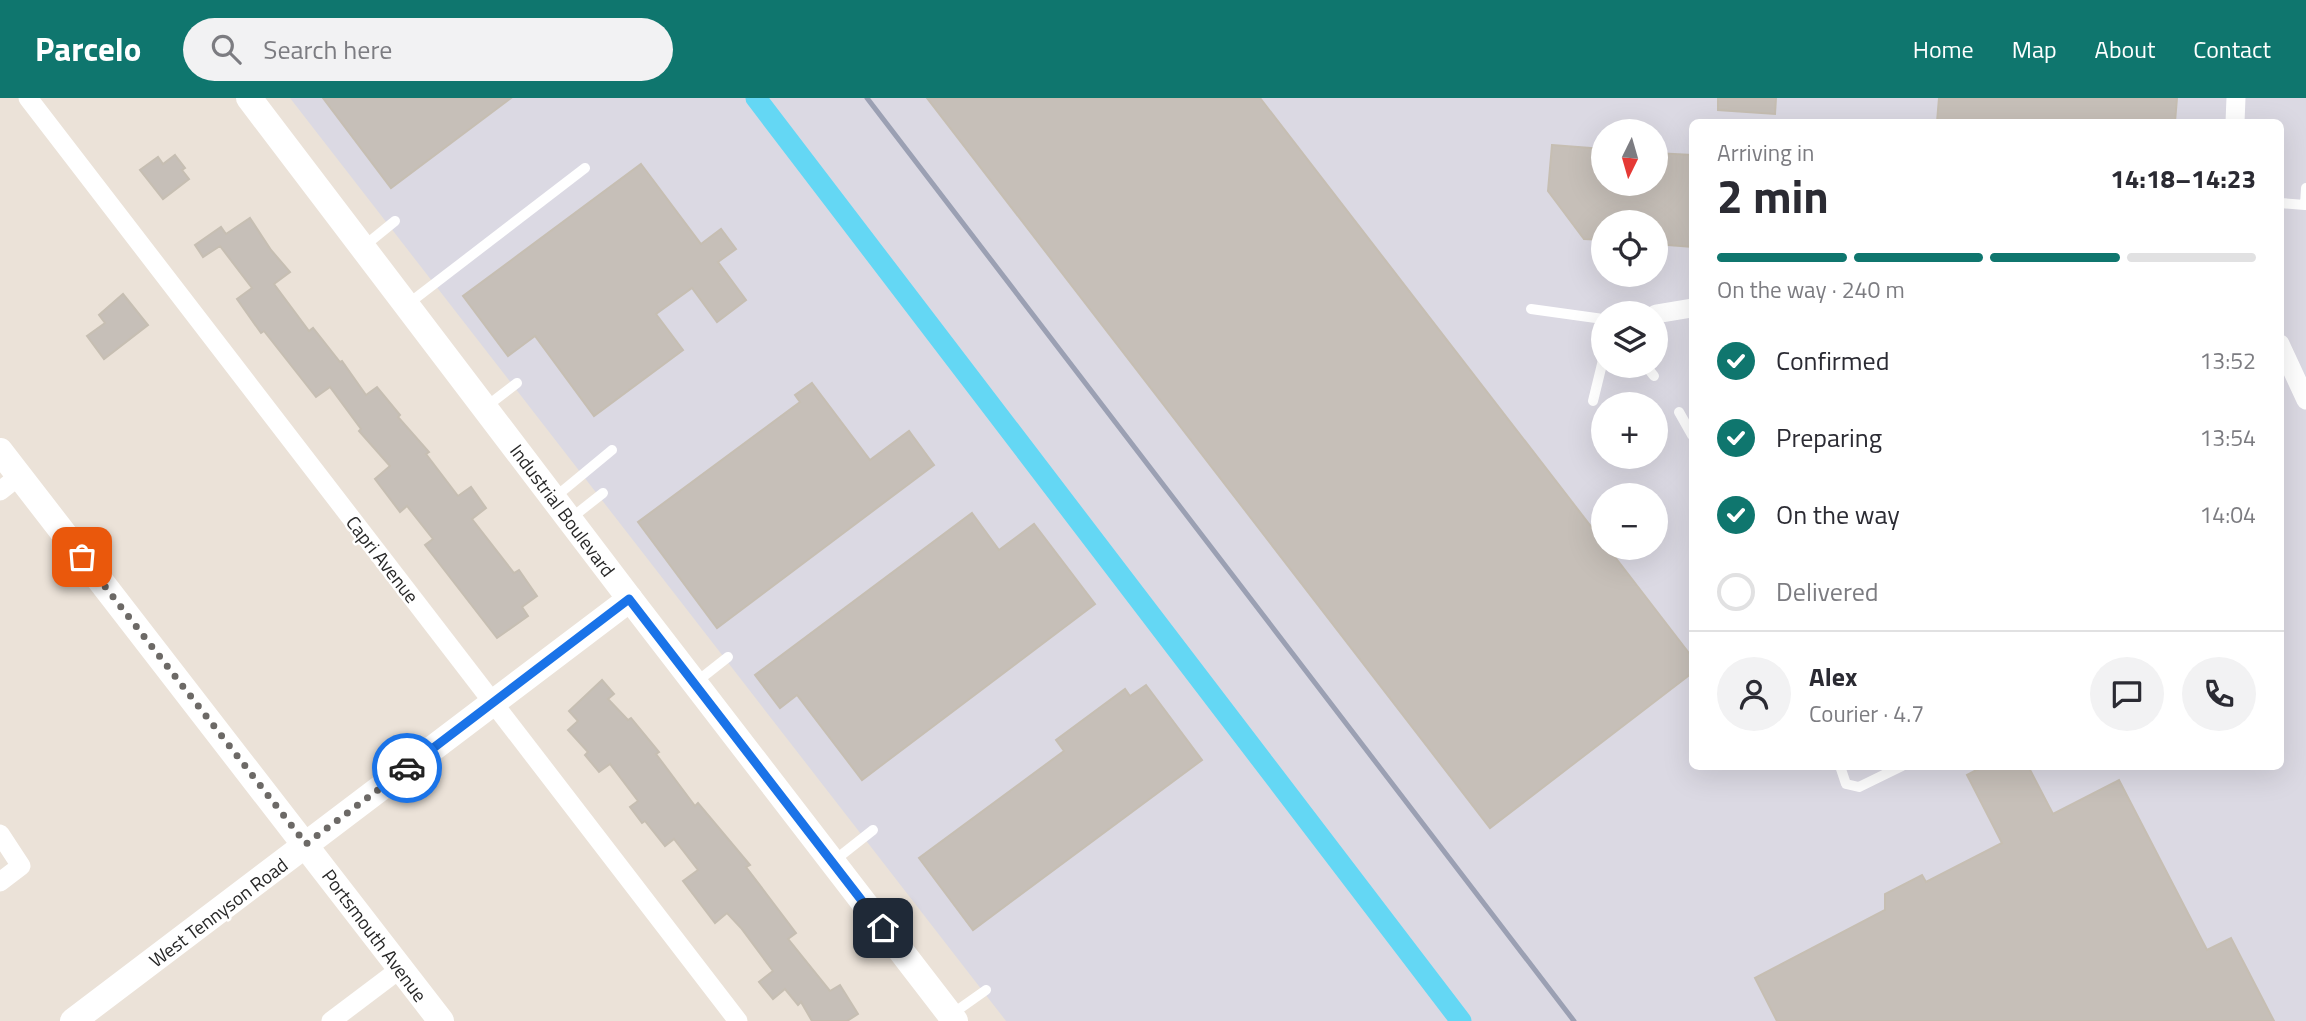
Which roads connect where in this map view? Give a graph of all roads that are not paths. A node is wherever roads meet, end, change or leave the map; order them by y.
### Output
1 (28, 98) edge
2 (249, 98) edge
3 (2236, 98) edge
4 (2235, 119) edge
5 (585, 168) dead end
6 (2306, 188) edge
7 (2284, 203) edge
8 (2305, 206) edge
9 (395, 221) dead end
10 (362, 247) junction
11 (407, 306) junction
12 (1689, 308) edge
13 (1531, 309) dead end
14 (1668, 312) edge
15 (1591, 317) edge
16 (2284, 353) edge
17 (517, 383) dead end
18 (2306, 400) edge
19 (485, 408) junction
20 (1679, 412) dead end
21 (1689, 430) edge
22 (612, 450) dead end
23 (0, 451) edge
24 (9, 483) edge
25 (603, 493) dead end
26 (561, 509) junction
27 (629, 599) junction
28 (728, 657) dead end
29 (694, 683) junction
30 (494, 702) junction
31 (1841, 770) edge
32 (1894, 770) edge
33 (873, 830) dead end
34 (0, 834) edge
35 (306, 844) junction
36 (832, 862) junction
37 (0, 882) edge
38 (400, 969) junction
39 (986, 990) dead end
40 (953, 1018) edge
41 (74, 1021) edge
42 (331, 1021) edge
43 (441, 1021) edge
44 (738, 1021) edge

1 - 30 street, Capri Avenue
2 - 10 main road, Industrial Boulevard
3 - 4 street
5 - 11 lane
6 - 8 lane
7 - 8 lane
9 - 10 lane
10 - 11 main road, Industrial Boulevard
11 - 19 main road, Industrial Boulevard
12 - 14 street
13 - 15 lane
16 - 18 street
17 - 19 lane
19 - 26 main road, Industrial Boulevard
20 - 21 lane
22 - 26 lane
23 - 24 main road, Portsmouth Avenue
24 - 35 main road, Portsmouth Avenue
25 - 26 lane
26 - 27 main road, Industrial Boulevard
27 - 29 main road, Industrial Boulevard
27 - 30 main road, West Tennyson Road
28 - 29 lane
29 - 36 main road, Industrial Boulevard
30 - 35 main road, West Tennyson Road
30 - 44 street, Capri Avenue
31 - 32 lane
33 - 36 lane
34 - 37 street
35 - 38 main road, Portsmouth Avenue
35 - 41 main road, West Tennyson Road
36 - 40 main road, Industrial Boulevard
38 - 42 street
38 - 43 main road, Portsmouth Avenue
39 - 40 lane

